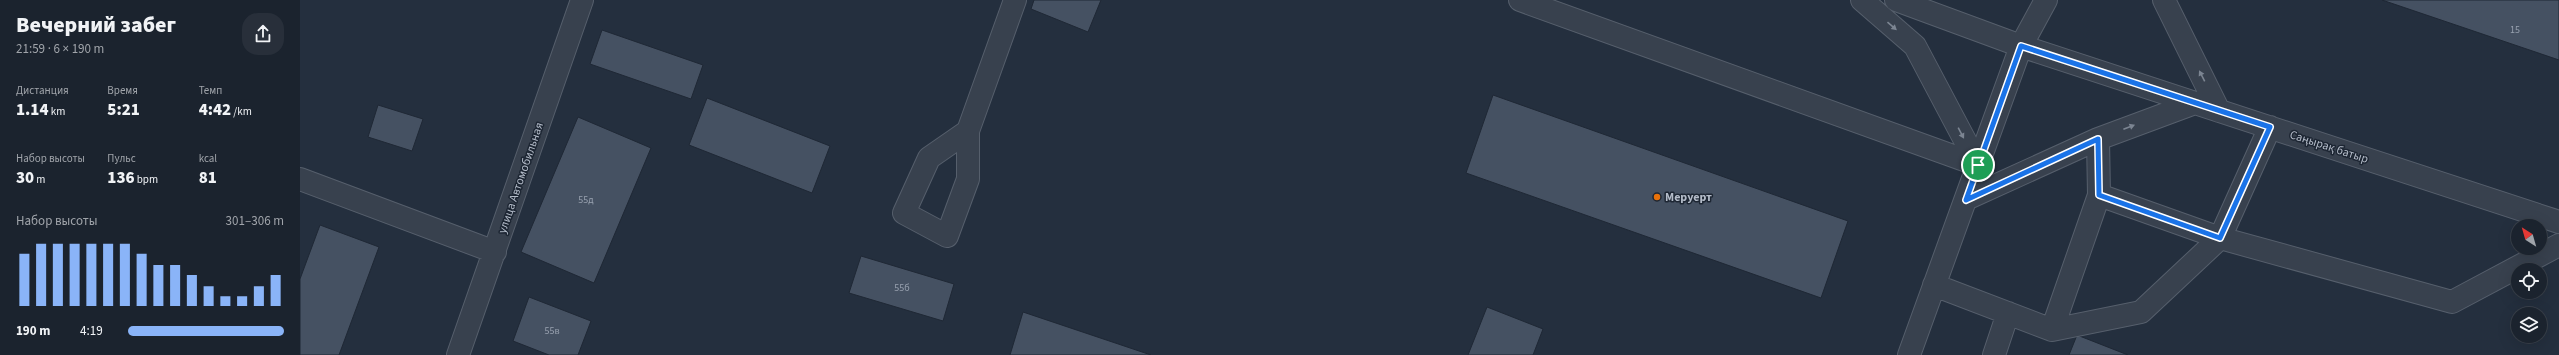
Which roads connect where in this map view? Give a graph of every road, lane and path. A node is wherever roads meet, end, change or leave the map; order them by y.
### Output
1 (582, 0) edge
2 (1014, 0) edge
3 (1520, 0) edge
4 (1862, 0) edge
5 (1896, 0) edge
6 (2046, 0) edge
7 (2164, 0) edge
8 (2021, 46) junction
9 (2195, 103) junction
10 (2219, 111) junction
11 (2270, 127) junction
12 (968, 132) dead end
13 (2098, 139) junction
14 (1978, 165) junction
15 (300, 179) edge
16 (2099, 195) junction
17 (1966, 200) junction
18 (2559, 222) edge
19 (2220, 238) junction
20 (2559, 245) edge
21 (495, 252) junction
22 (1934, 285) junction
23 (2008, 313) junction
24 (2052, 330) junction
25 (462, 354) edge
26 (1909, 355) edge
27 (1994, 355) edge

1 - 21 street, улица Автомобильная
2 - 12 street
3 - 14 street
4 -> 14 street
5 - 8 street, Саңырақ батыр
6 - 8 street
10 -> 7 street
8 - 9 street, Саңырақ батыр
8 - 14 street
9 - 10 street, Саңырақ батыр
13 -> 9 street
10 - 11 street, Саңырақ батыр
11 - 18 street, Саңырақ батыр
11 - 19 street
13 - 16 street
13 - 17 street
14 - 17 street
15 - 21 street
16 - 19 street
16 - 24 street
17 - 22 street
19 - 20 street
19 - 24 street
21 - 25 street, улица Автомобильная
22 - 23 street
22 - 26 street
23 - 24 street
23 - 27 street

